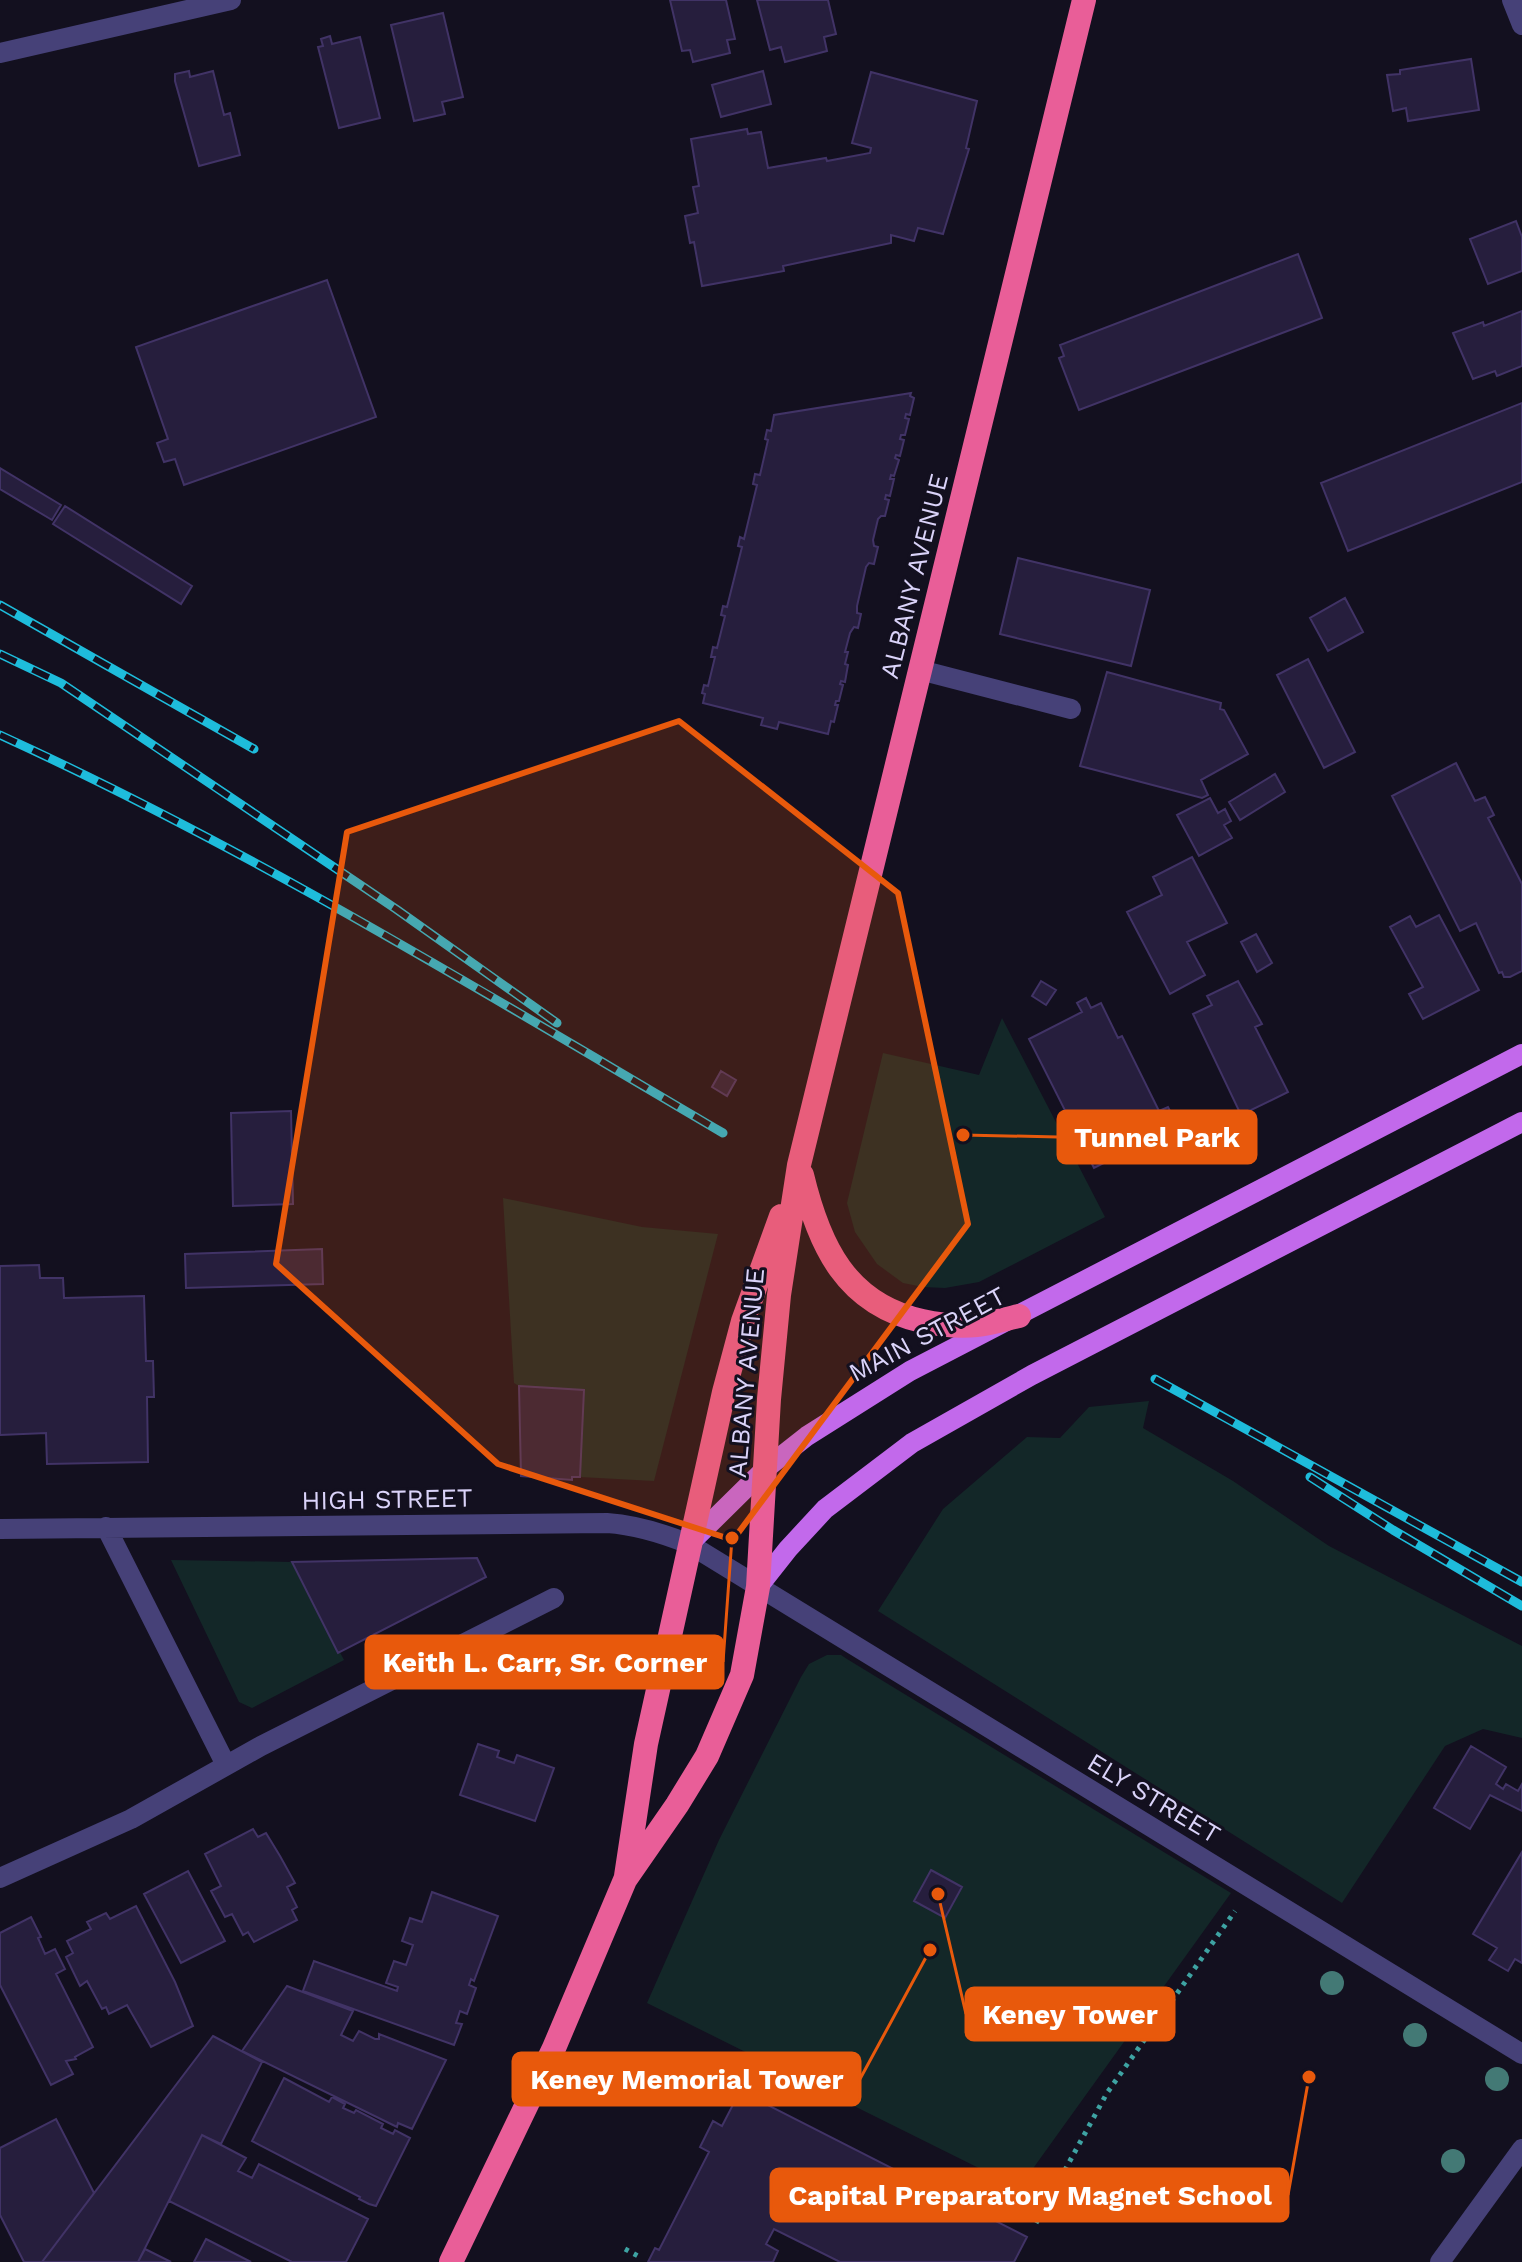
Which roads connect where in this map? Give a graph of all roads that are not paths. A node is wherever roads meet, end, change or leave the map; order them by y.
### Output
1 (231, 0) edge
2 (1084, 0) edge
3 (1512, 0) edge
4 (1522, 25) edge
5 (0, 53) edge
6 (920, 670) junction
7 (1071, 709) dead end
8 (1522, 1054) edge
9 (1522, 1122) edge
10 (799, 1165) junction
11 (1019, 1316) junction
12 (764, 1470) junction
13 (106, 1527) junction
14 (0, 1529) edge
15 (689, 1544) junction
16 (758, 1587) junction
17 (554, 1598) dead end
18 (226, 1765) junction
19 (0, 1878) edge
20 (625, 1880) junction
21 (1522, 2054) edge
22 (1522, 2149) edge
23 (451, 2262) edge
24 (1440, 2262) edge

1 - 5 street
2 - 6 highway, ALBANY AVENUE
3 - 4 street
6 - 7 street
6 - 10 highway, ALBANY AVENUE
8 - 11 main road, MAIN STREET
9 - 16 main road
10 - 11 highway
10 - 12 highway, ALBANY AVENUE
10 - 15 highway, ALBANY AVENUE
11 - 12 main road, MAIN STREET
12 - 15 main road, MAIN STREET
12 - 16 highway, ALBANY AVENUE
13 - 14 street, HIGH STREET
13 - 15 street, HIGH STREET
13 - 18 street
15 - 16 street, HIGH STREET
15 - 20 highway
16 - 20 highway
16 - 21 street, ELY STREET
17 - 18 street
18 - 19 street
20 - 23 highway
22 - 24 street

